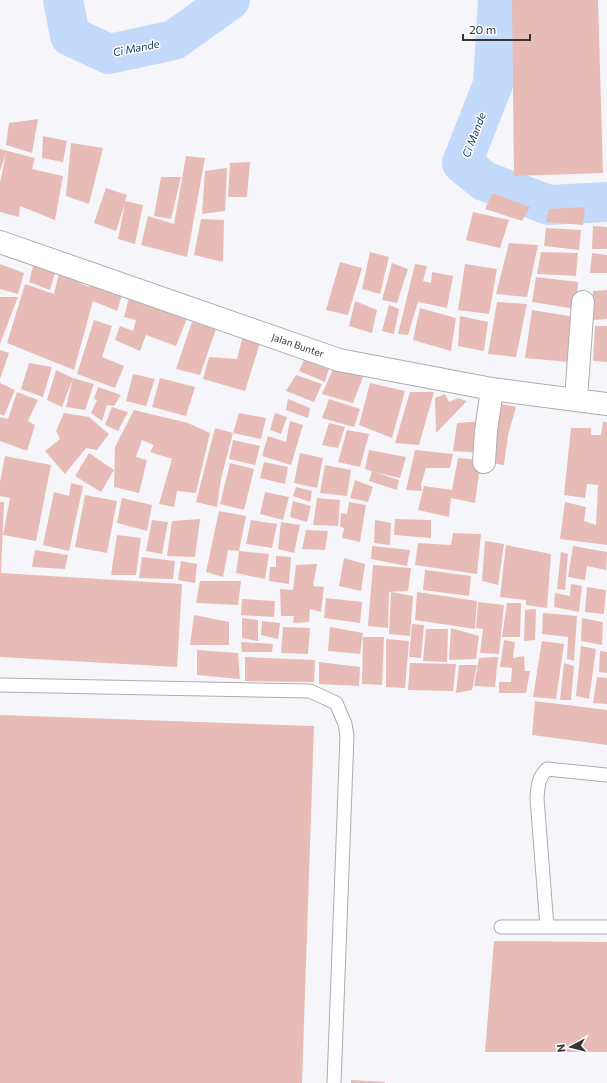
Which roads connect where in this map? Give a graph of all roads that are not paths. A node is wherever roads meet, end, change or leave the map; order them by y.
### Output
1 (0, 242) edge
2 (583, 302) dead end
3 (492, 389) junction
4 (576, 399) junction
5 (607, 404) edge
6 (484, 462) dead end
7 (0, 685) edge
8 (607, 774) edge
9 (501, 927) dead end
10 (547, 927) junction
11 (607, 927) edge
12 (334, 1083) edge

1 - 3 street, Jalan Bunter
2 - 4 street
3 - 4 street, Jalan Bunter
3 - 6 street
4 - 5 street, Jalan Bunter
7 - 12 lane
8 - 10 lane
9 - 10 lane
10 - 11 lane

